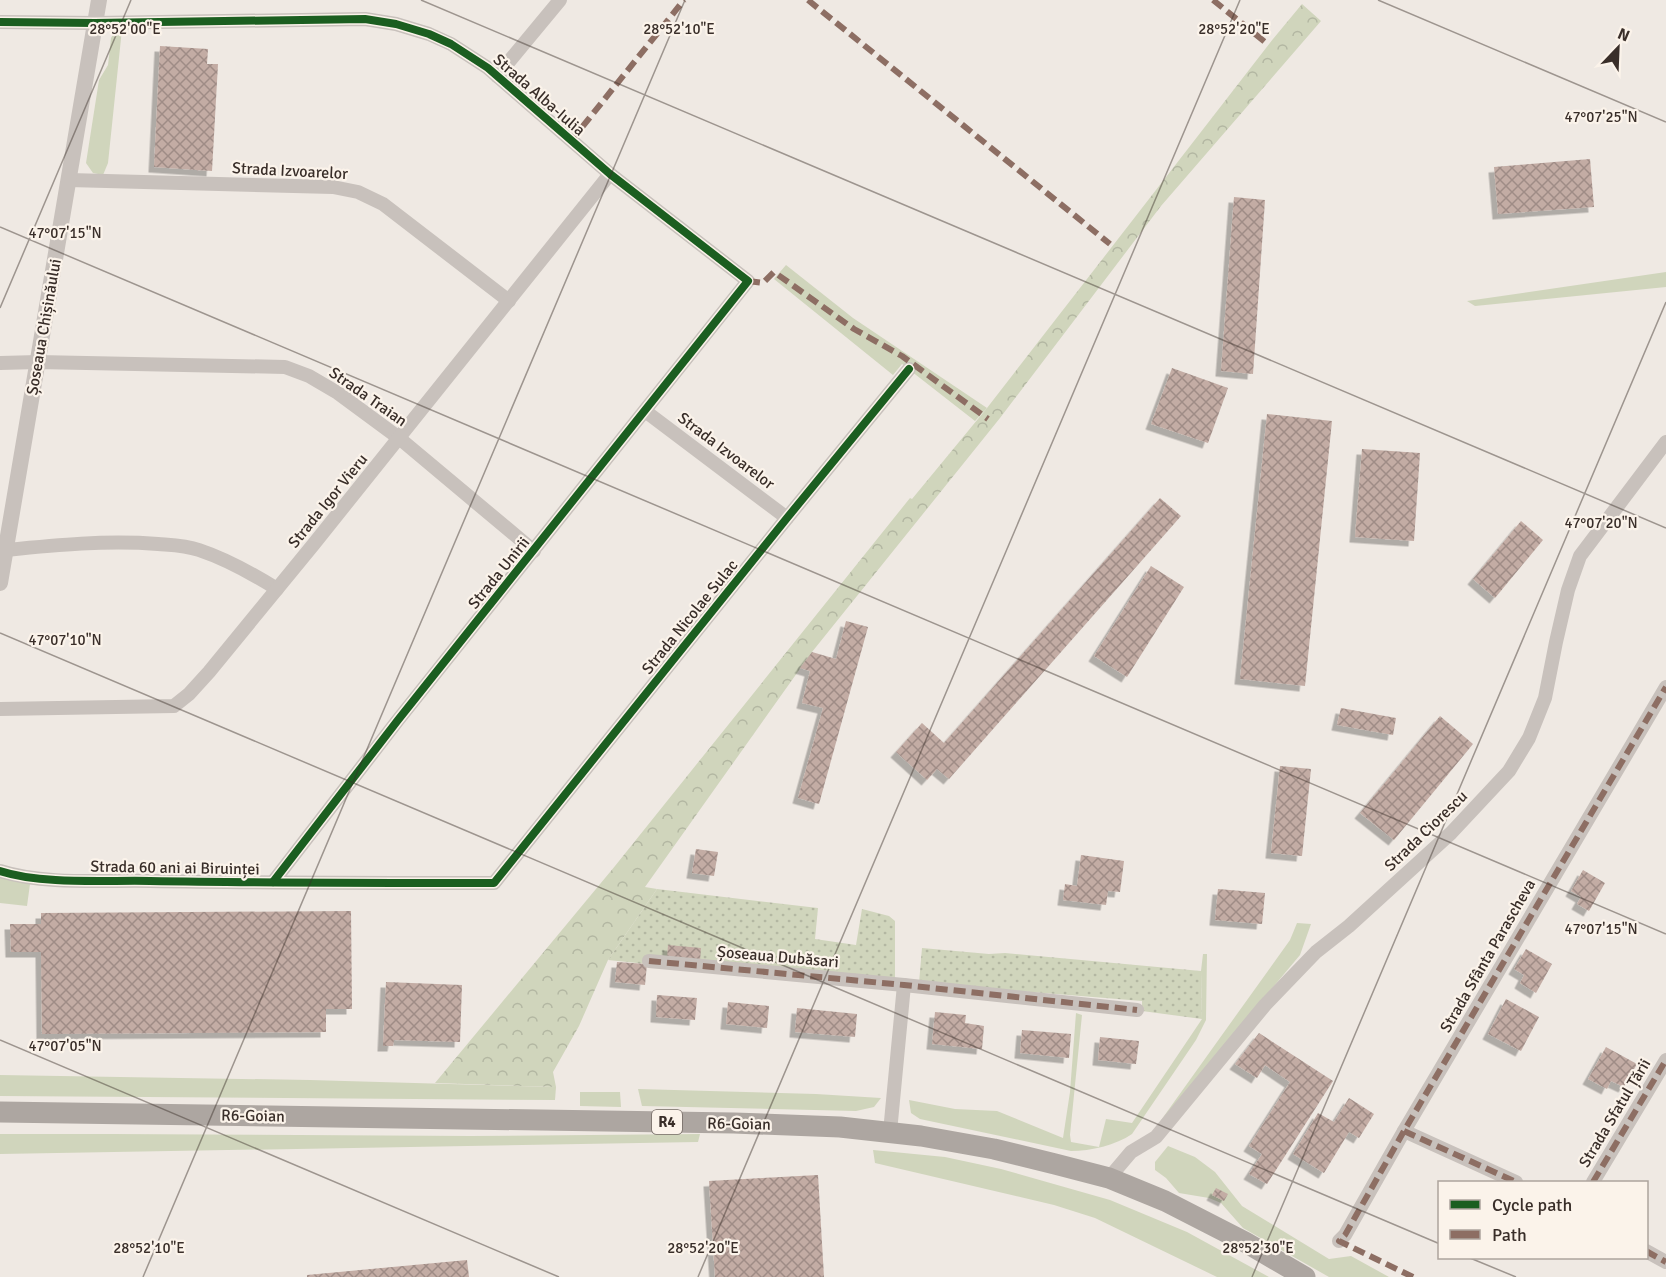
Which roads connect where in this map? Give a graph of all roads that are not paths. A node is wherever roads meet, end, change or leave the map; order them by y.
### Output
1 (99, 0) edge
2 (560, 0) edge
3 (0, 22) edge
4 (95, 23) junction
5 (497, 76) junction
6 (610, 174) junction
7 (69, 180) junction
8 (748, 281) joint
9 (510, 301) junction
10 (38, 362) junction
11 (0, 363) edge
12 (909, 369) dead end
13 (645, 411) junction
14 (399, 438) junction
15 (1666, 442) edge
16 (787, 518) junction
17 (6, 550) junction
18 (534, 551) junction
19 (0, 583) edge
20 (277, 589) junction
21 (1666, 687) edge
22 (0, 709) edge
23 (0, 871) edge
24 (273, 882) junction
25 (494, 883) joint
26 (650, 961) dead end
27 (904, 985) junction
28 (1137, 1011) dead end
29 (1666, 1060) edge
30 (0, 1112) edge
31 (1404, 1131) junction
32 (890, 1132) junction
33 (1109, 1178) junction
34 (1514, 1181) edge
35 (1594, 1181) edge
36 (1339, 1241) dead end
37 (1648, 1252) edge
38 (1666, 1262) edge
39 (1305, 1277) edge

1 - 4 street, Șoseaua Chișinăului
2 - 5 street
3 - 4 street, Strada Alba-Iulia
4 - 5 street, Strada Alba-Iulia
4 - 7 street, Șoseaua Chișinăului
5 - 6 street, Strada Alba-Iulia
6 - 8 street, Strada Alba-Iulia
6 - 9 street, Strada Igor Vieru
7 - 9 street, Strada Izvoarelor
7 - 10 street, Șoseaua Chișinăului
8 - 13 street, Strada Unirii
9 - 14 street, Strada Igor Vieru
10 - 11 street, Strada Traian
10 - 14 street, Strada Traian
10 - 17 street, Șoseaua Chișinăului
12 - 16 street, Strada Nicolae Sulac
13 - 16 street, Strada Izvoarelor
13 - 18 street, Strada Unirii
14 - 18 street, Strada Traian
14 - 20 street, Strada Igor Vieru
15 - 33 street, Strada Ciorescu
16 - 25 street, Strada Nicolae Sulac
17 - 19 street, Șoseaua Chișinăului
17 - 20 street
18 - 24 street, Strada Unirii
20 - 22 street, Strada Igor Vieru
21 - 31 street, Strada Sfânta Parascheva
23 - 24 street, Strada 60 ani ai Biruinței
24 - 25 street, Strada 60 ani ai Biruinței
26 - 27 street, Șoseaua Dubăsari
27 - 28 street, Șoseaua Dubăsari
27 - 32 street
29 - 35 street, Strada Sfatul Țării
30 - 32 main road, R6-Goian / R4
31 - 34 street
31 - 36 street, Strada Sfânta Parascheva
32 - 33 main road, R6-Goian / R4
33 - 39 main road, R6-Goian / R4
37 - 38 street

